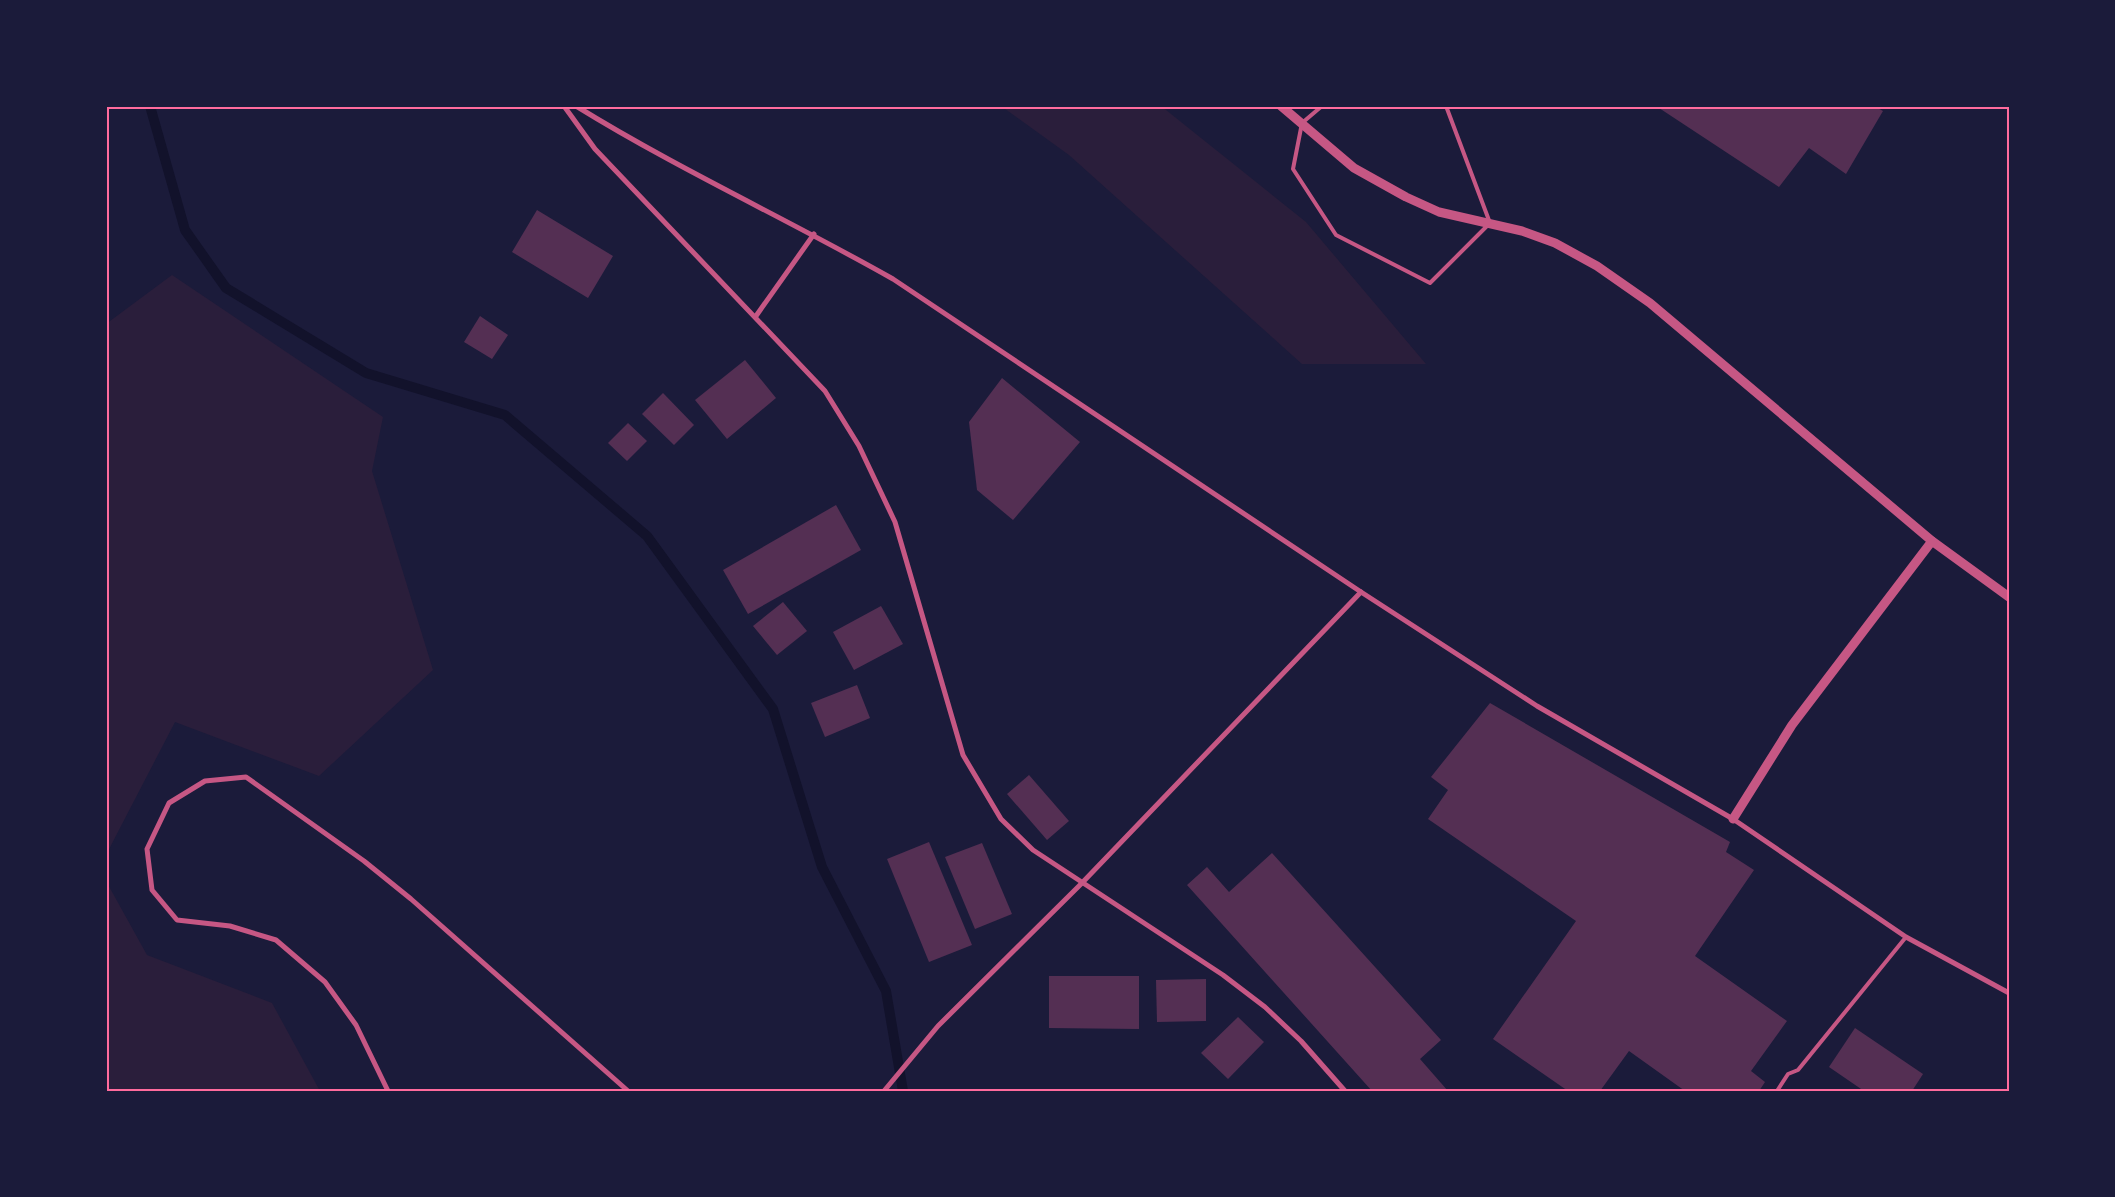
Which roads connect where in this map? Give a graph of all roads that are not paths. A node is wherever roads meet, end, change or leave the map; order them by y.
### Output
1 (564, 106) edge
2 (576, 106) edge
3 (1281, 106) edge
4 (1322, 106) edge
5 (1446, 106) edge
6 (1302, 123) junction
7 (1490, 223) junction
8 (814, 234) junction
9 (756, 316) junction
10 (1932, 542) junction
11 (1361, 592) junction
12 (2009, 597) edge
13 (1733, 819) junction
14 (1081, 884) junction
15 (1906, 937) junction
16 (2009, 993) edge
17 (388, 1091) edge
18 (628, 1091) edge
19 (884, 1091) edge
20 (1345, 1091) edge
21 (1776, 1091) edge

1 - 9 street
2 - 8 street
3 - 6 street
4 - 6 lane
5 - 7 lane
6 - 7 street
6 - 7 lane
7 - 10 street
8 - 9 street
8 - 11 street
9 - 14 street
10 - 12 street
10 - 13 street
11 - 13 street
11 - 14 street
13 - 15 street
14 - 19 street
14 - 20 street
15 - 16 street
15 - 21 lane
17 - 18 street

